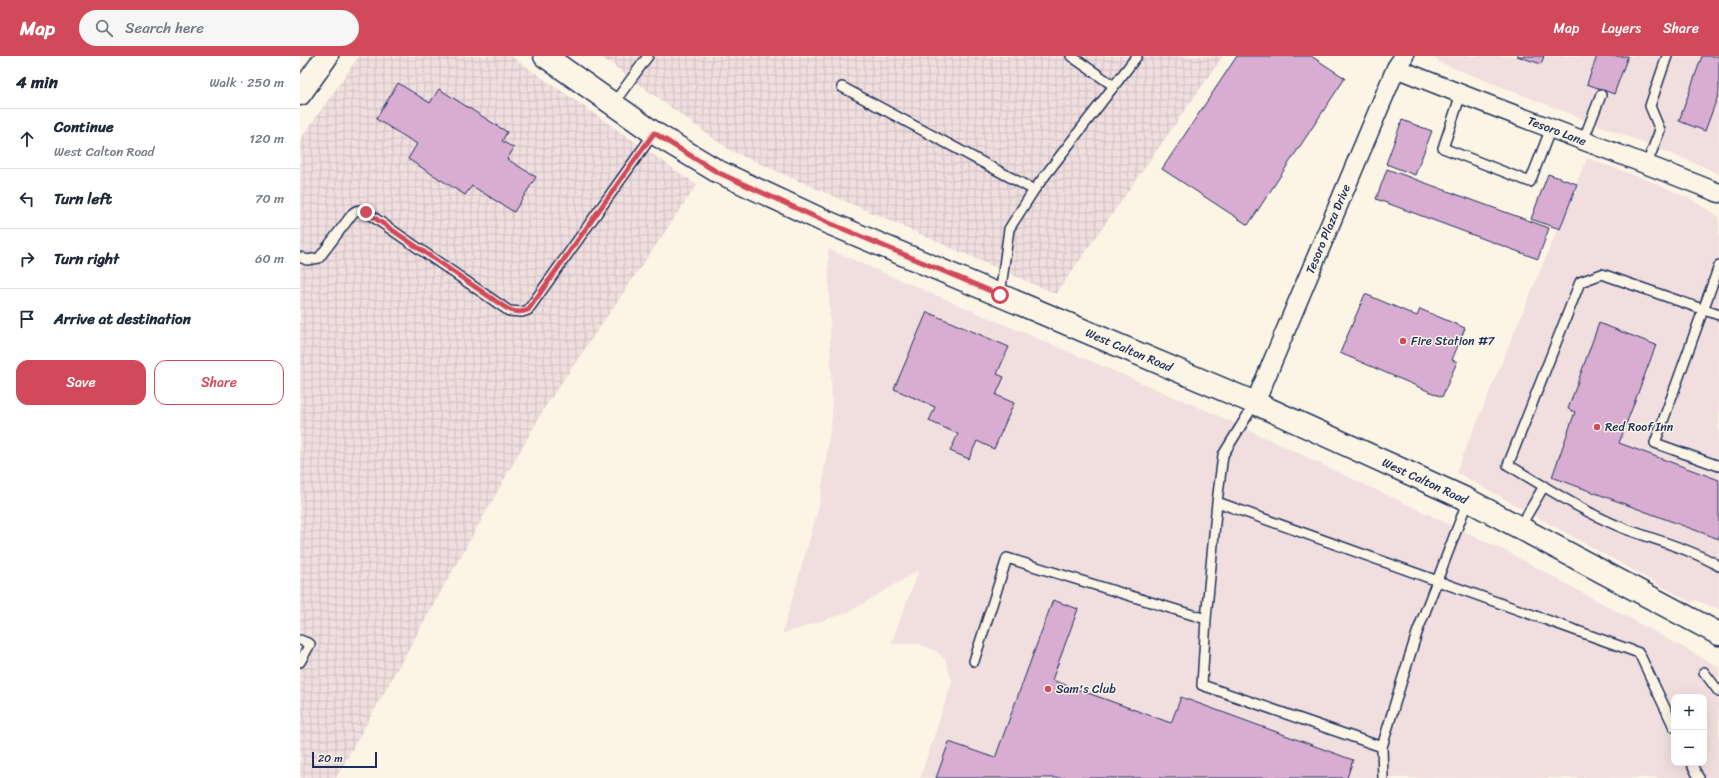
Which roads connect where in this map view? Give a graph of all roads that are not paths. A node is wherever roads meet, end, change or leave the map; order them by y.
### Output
1 (326, 56) edge
2 (545, 56) edge
3 (648, 56) edge
4 (1071, 56) edge
5 (1137, 56) edge
6 (1668, 56) edge
7 (1400, 62) edge
8 (1114, 86) junction
9 (842, 87) dead end
10 (300, 94) edge
11 (1460, 94) junction
12 (1601, 94) dead end
13 (613, 104) junction
14 (1551, 128) junction
15 (654, 133) junction
16 (1583, 141) junction
17 (1647, 164) junction
18 (1034, 190) junction
19 (1719, 193) edge
20 (300, 257) edge
21 (1719, 266) edge
22 (1000, 295) junction
23 (1702, 310) junction
24 (1719, 315) edge
25 (1255, 404) junction
26 (1718, 463) edge
27 (1544, 486) junction
28 (1468, 500) junction
29 (1217, 502) junction
30 (1520, 528) junction
31 (1719, 566) edge
32 (1436, 580) junction
33 (1206, 618) junction
34 (1719, 634) edge
35 (300, 640) edge
36 (974, 661) dead end
37 (300, 662) edge
38 (1704, 672) dead end
39 (1719, 692) edge
40 (1671, 721) edge
41 (1382, 747) junction
42 (1693, 766) edge
43 (1383, 778) edge
44 (1699, 778) edge

1 - 10 main road
2 - 13 main road, West Calton Road
3 - 13 lane
4 - 8 lane
5 - 8 lane
6 - 17 lane
7 - 11 street, Tesoro Lane
7 - 25 street, Tesoro Plaza Drive
8 - 18 lane
9 - 18 lane
11 - 14 street, Tesoro Lane
11 - 14 lane
12 - 16 lane
13 - 15 main road, West Calton Road
14 - 16 street, Tesoro Lane
15 - 20 lane
15 - 22 main road, West Calton Road
16 - 17 street, Tesoro Lane
17 - 19 street, Tesoro Lane
18 - 22 lane
21 - 23 lane
22 - 25 main road, West Calton Road
23 - 24 lane
23 - 26 lane
23 - 27 lane
25 - 28 main road, West Calton Road
25 - 29 lane
27 - 30 lane
27 - 31 lane
28 - 30 main road, West Calton Road
28 - 32 lane
29 - 32 lane
29 - 33 lane
30 - 34 main road, West Calton Road
32 - 40 lane
32 - 41 lane
33 - 36 lane
33 - 41 lane
35 - 37 lane
38 - 39 lane
41 - 43 lane
42 - 44 lane

